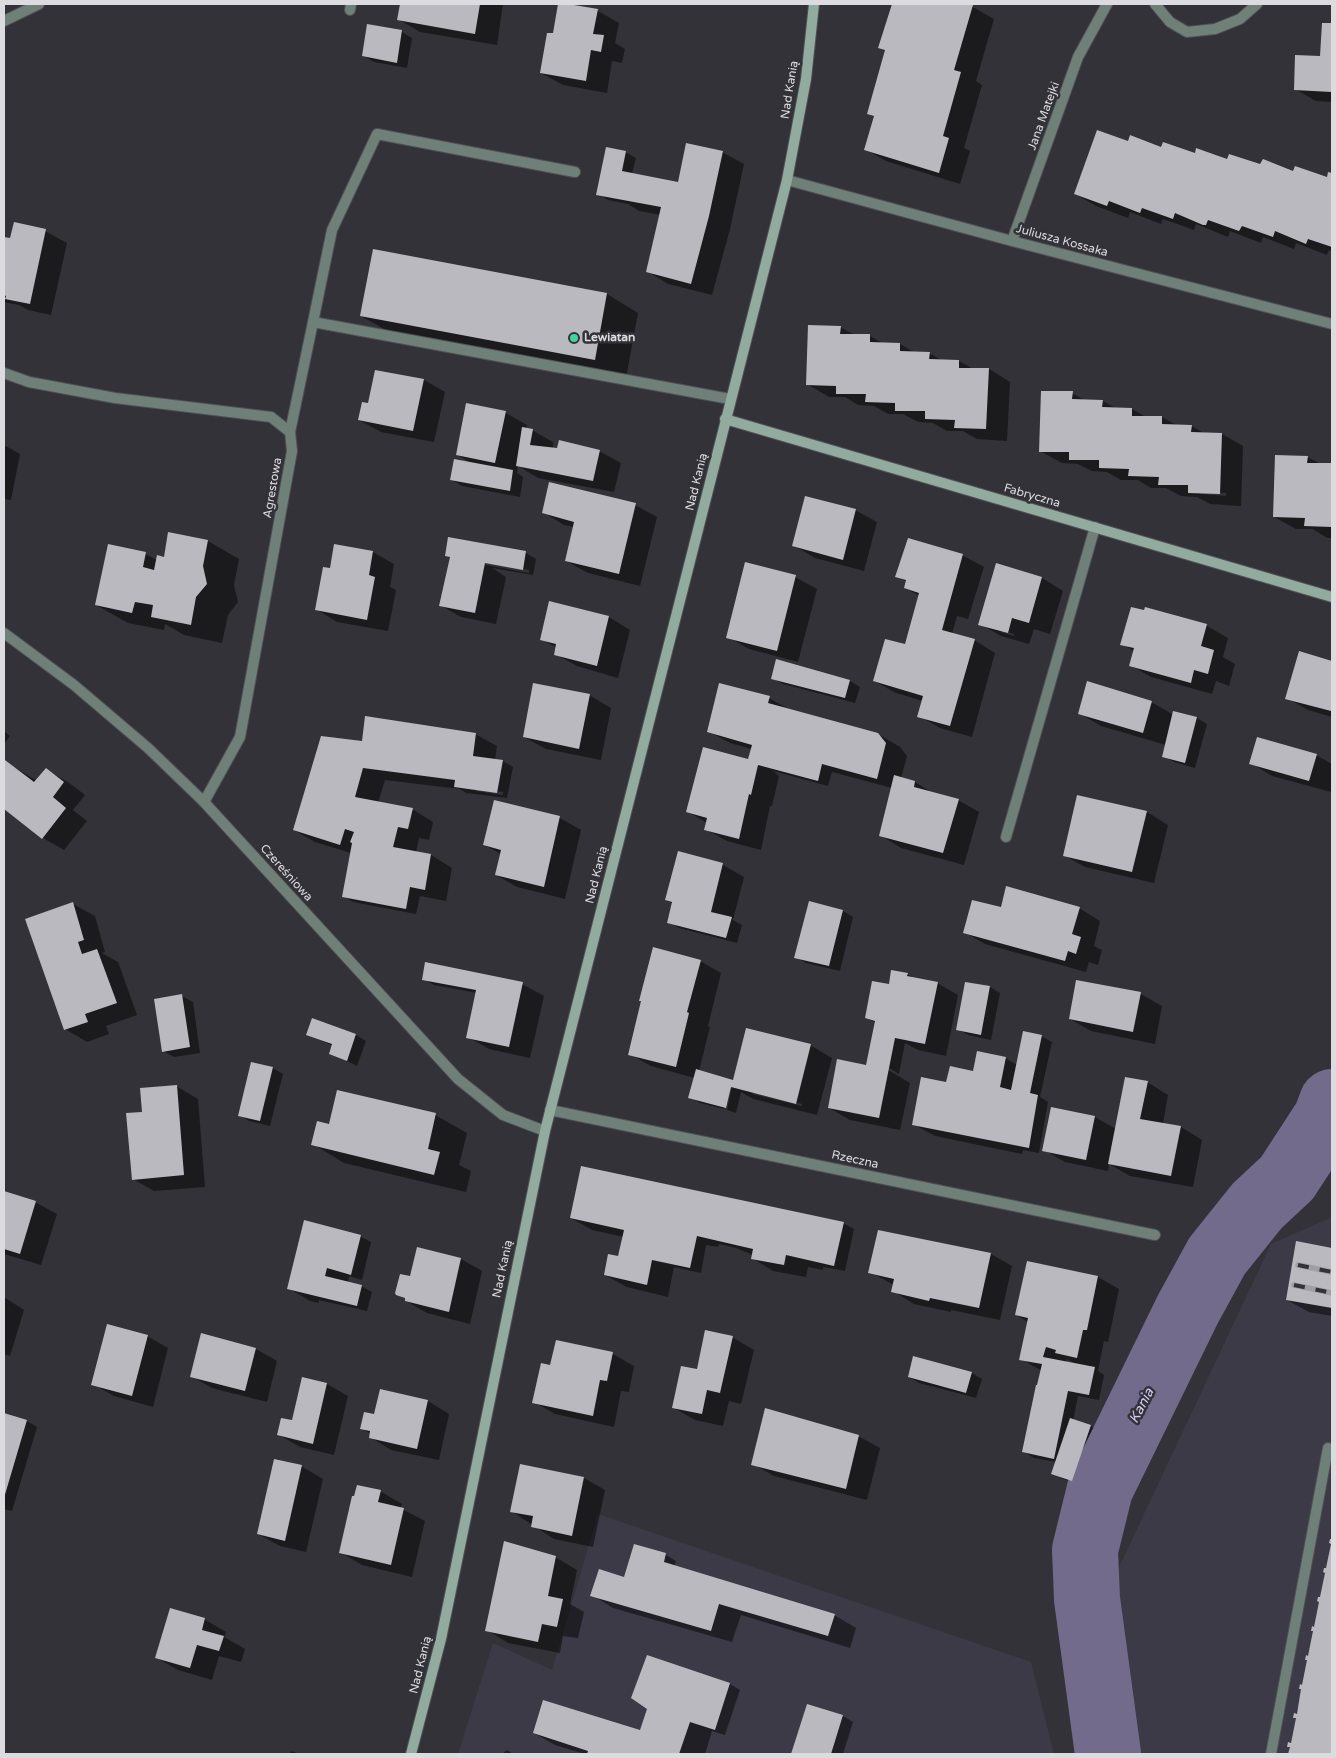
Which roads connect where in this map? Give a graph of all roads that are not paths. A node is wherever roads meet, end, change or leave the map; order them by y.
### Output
1 (39, 4) edge
2 (814, 4) edge
3 (1107, 4) edge
4 (1155, 4) edge
5 (1257, 4) edge
6 (4, 20) edge
7 (575, 172) dead end
8 (787, 180) junction
9 (1012, 241) junction
10 (313, 322) junction
11 (1332, 324) edge
12 (4, 373) edge
13 (730, 399) junction
14 (725, 419) junction
15 (290, 432) junction
16 (1095, 527) junction
17 (1332, 597) edge
18 (4, 634) edge
19 (204, 802) junction
20 (1006, 836) dead end
21 (550, 1110) junction
22 (545, 1131) junction
23 (1155, 1235) dead end
24 (1332, 1449) edge
25 (411, 1754) edge
26 (1271, 1754) edge

1 - 6 street
2 - 8 street, Nad Kanią
3 - 9 street, Jana Matejki
4 - 5 street
7 - 10 street, Agrestowa
8 - 9 street, Juliusza Kossaka
8 - 13 street, Nad Kanią
9 - 11 street, Juliusza Kossaka
10 - 13 street
10 - 15 street, Agrestowa
12 - 15 street
13 - 14 street, Nad Kanią
14 - 16 street, Fabryczna
14 - 21 street, Nad Kanią
15 - 19 street, Agrestowa
16 - 17 street, Fabryczna
16 - 20 street
18 - 19 street, Czereśniowa
19 - 22 street, Czereśniowa
21 - 22 street, Nad Kanią
21 - 23 street, Rzeczna
22 - 25 street, Nad Kanią
24 - 26 street

